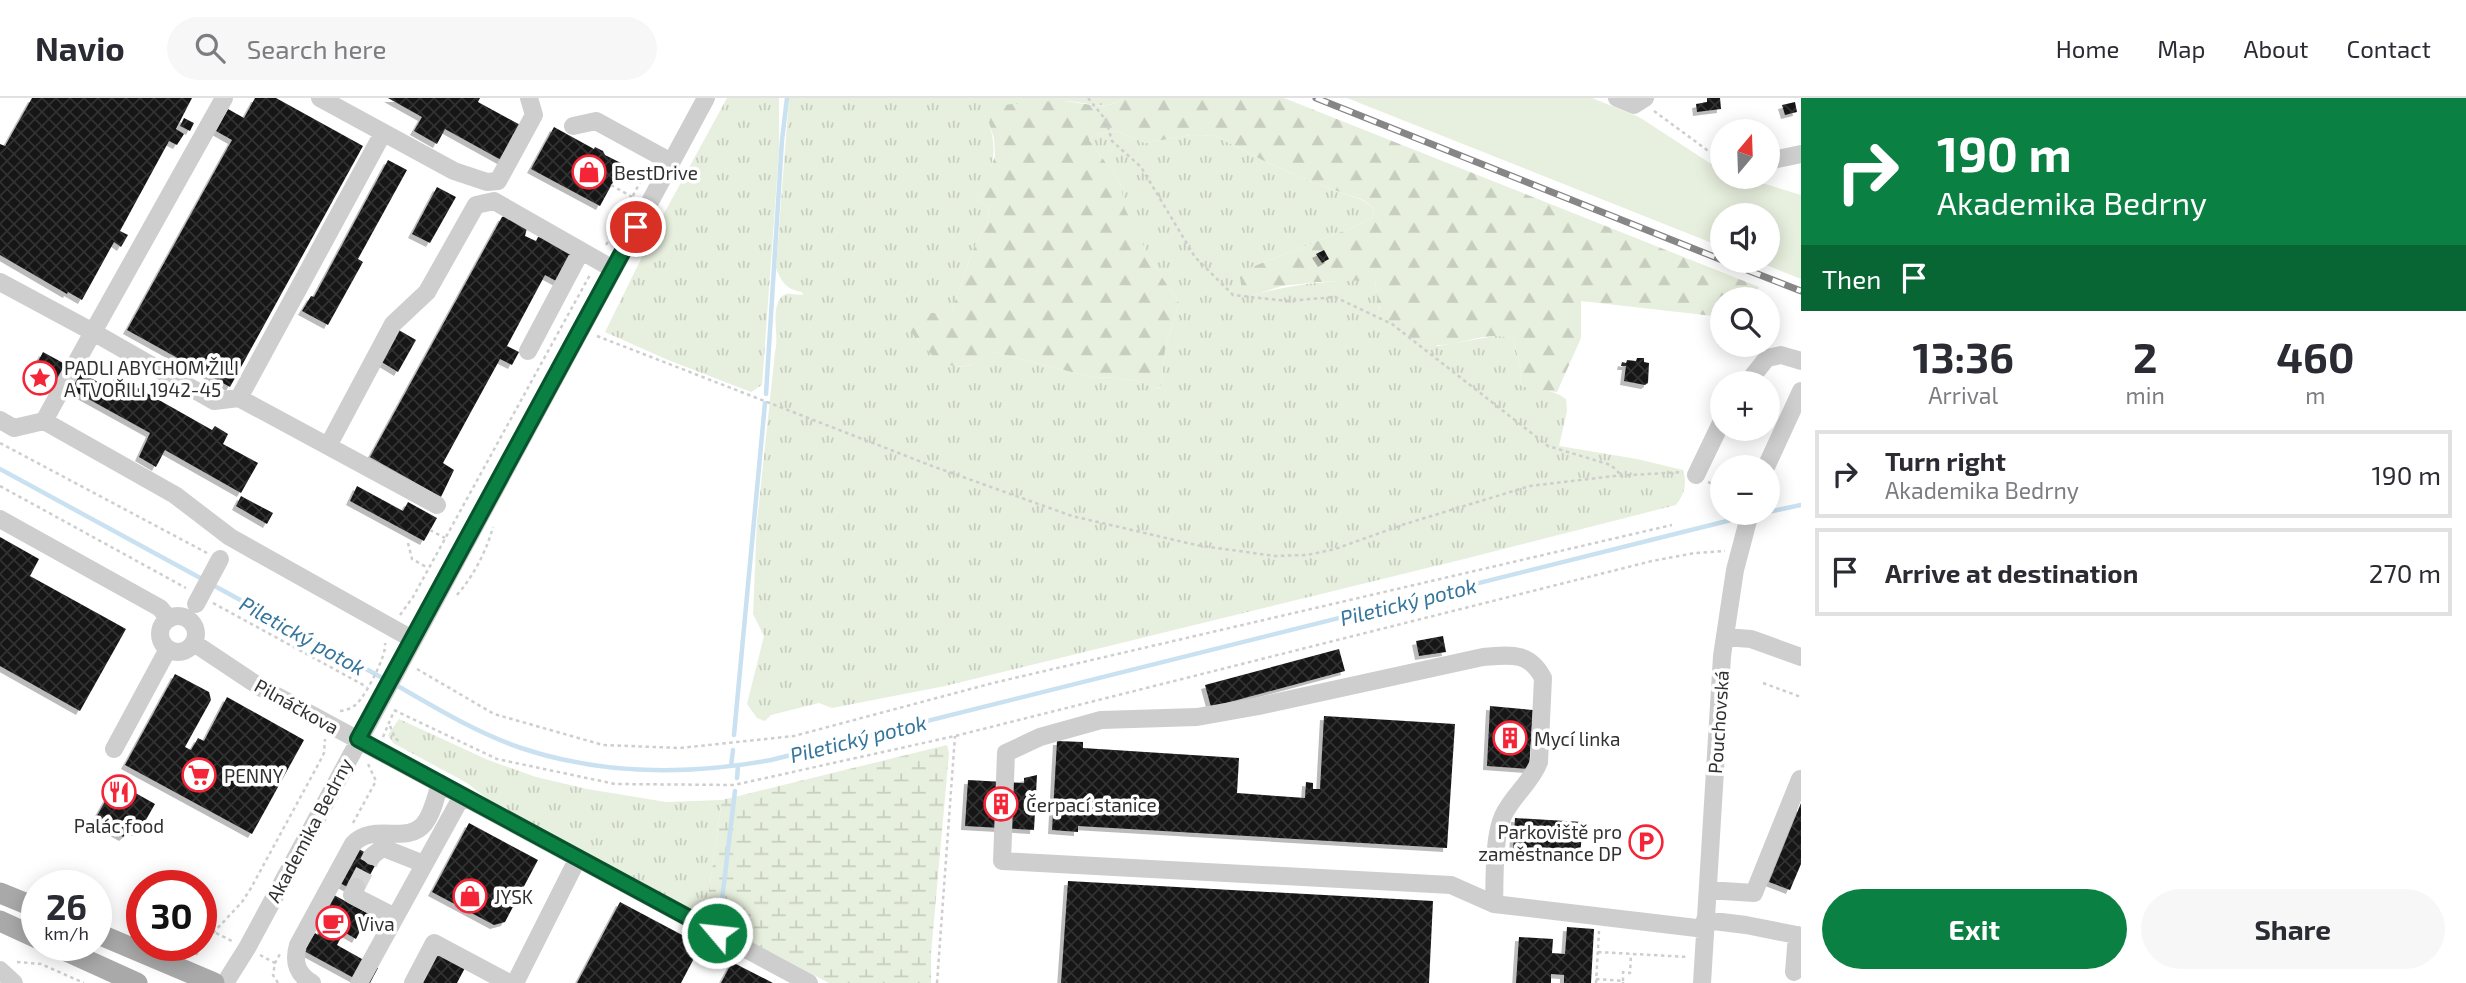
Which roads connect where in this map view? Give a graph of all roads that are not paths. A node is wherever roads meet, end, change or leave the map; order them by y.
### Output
1 (224, 98) edge
2 (320, 98) edge
3 (529, 98) edge
4 (706, 98) edge
5 (1617, 98) edge
6 (1642, 100) edge
7 (573, 125) dead end
8 (383, 132) junction
9 (1801, 154) edge
10 (664, 158) junction
11 (1780, 158) edge
12 (581, 251) junction
13 (605, 265) junction
14 (0, 282) edge
15 (93, 332) junction
16 (528, 359) road end
17 (1801, 361) edge
18 (1757, 371) edge
19 (1801, 391) edge
20 (239, 397) junction
21 (0, 420) edge
22 (44, 421) junction
23 (1712, 441) edge
24 (328, 446) junction
25 (1772, 455) edge
26 (1696, 475) road end
27 (437, 505) dead end
28 (0, 519) edge
29 (1745, 525) edge
30 (230, 537) junction
31 (191, 607) junction
32 (1725, 637) junction
33 (412, 639) junction
34 (194, 643) junction
35 (168, 649) junction
36 (1801, 657) edge
37 (358, 739) junction
38 (114, 749) dead end
39 (1800, 779) edge
40 (440, 783) junction
41 (462, 796) junction
42 (372, 856) dead end
43 (578, 858) junction
44 (424, 864) junction
45 (356, 887) dead end
46 (1708, 890) junction
47 (0, 893) edge
48 (21, 902) edge
49 (1494, 904) junction
50 (395, 917) junction
51 (0, 921) edge
52 (1705, 925) junction
53 (21, 931) edge
54 (1799, 935) edge
55 (112, 940) edge
56 (88, 961) edge
57 (1794, 972) dead end
58 (137, 983) edge
59 (214, 983) edge
60 (225, 983) edge
61 (313, 983) edge
62 (359, 983) edge
63 (413, 983) edge
64 (509, 983) edge
65 (515, 983) edge
66 (809, 983) edge
67 (1702, 983) edge

1 - 15 street
2 - 8 street
3 - 8 street
4 - 10 street, Akademika Bedrny
5 - 6 street
7 - 10 street
8 - 20 street
9 - 11 street
10 - 13 street, Akademika Bedrny
12 - 13 street
12 - 16 street
12 - 24 street
13 - 33 street, Akademika Bedrny
14 - 15 street
15 - 20 street
15 - 22 street
17 - 18 street
19 - 25 street
20 - 24 street
21 - 22 street
22 - 30 street
23 - 26 street
24 - 27 street
28 - 31 street
29 - 32 street, Pouchovská
30 - 31 street, bridge
30 - 33 street
31 - 34 street
31 - 35 street
32 - 36 street
32 - 46 street, Pouchovská
33 - 37 street, Akademika Bedrny
34 - 35 street
34 - 37 street, Pilnáčkova
35 - 38 street
37 - 40 street, Pilnáčkova
37 - 60 street, Akademika Bedrny
39 - 46 street
40 - 41 street, Pilnáčkova
40 - 61 street
41 - 43 street, Pilnáčkova
41 - 44 street
42 - 44 street
43 - 65 street
43 - 66 street, Pilnáčkova
44 - 50 street
45 - 50 street
46 - 52 street, Pouchovská
47 - 48 main road
49 - 49 street
49 - 52 street
50 - 62 street
51 - 53 main road
52 - 54 street
52 - 67 street, Pouchovská
54 - 57 street
55 - 59 main road
56 - 58 main road
63 - 64 street

